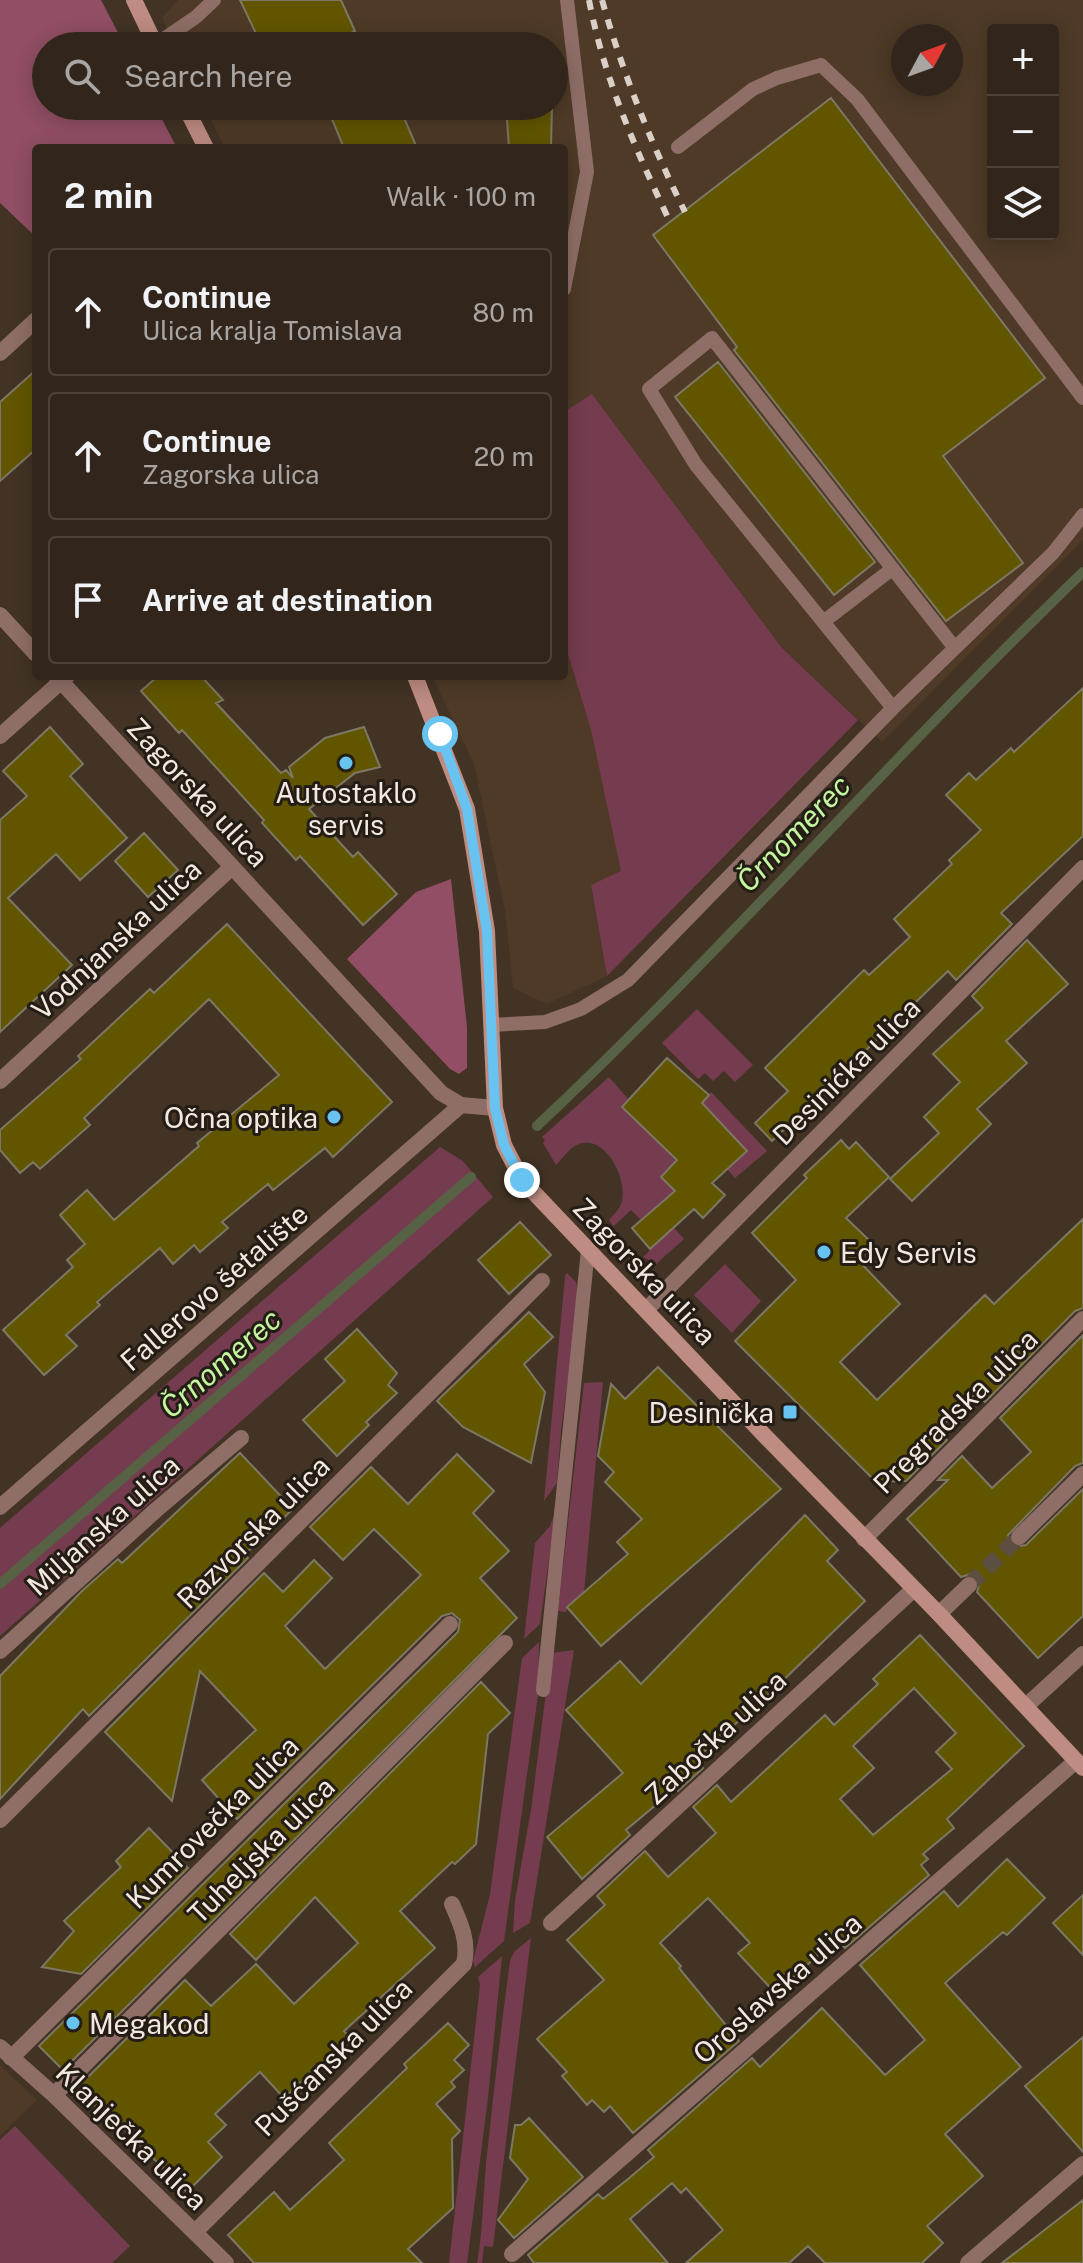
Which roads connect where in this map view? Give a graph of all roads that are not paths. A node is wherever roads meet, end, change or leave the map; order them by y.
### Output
1 (134, 0) edge
2 (214, 0) edge
3 (567, 0) edge
4 (149, 32) edge
5 (174, 32) edge
6 (192, 120) edge
7 (204, 144) edge
8 (678, 147) dead end
9 (568, 269) edge
10 (32, 324) edge
11 (0, 353) edge
12 (1083, 398) edge
13 (1083, 515) edge
14 (892, 569) junction
15 (0, 615) edge
16 (823, 622) junction
17 (954, 647) junction
18 (32, 650) edge
19 (60, 680) edge
20 (64, 680) edge
21 (417, 680) edge
22 (893, 708) junction
23 (0, 736) edge
24 (232, 867) junction
25 (1083, 868) edge
26 (491, 1025) junction
27 (0, 1081) edge
28 (461, 1105) junction
29 (495, 1108) junction
30 (588, 1250) junction
31 (542, 1281) dead end
32 (646, 1310) junction
33 (1083, 1319) edge
34 (241, 1438) dead end
35 (1083, 1474) edge
36 (0, 1507) edge
37 (1019, 1537) tunnel mouth
38 (864, 1539) junction
39 (969, 1585) tunnel mouth
40 (914, 1589) junction
41 (939, 1614) junction
42 (450, 1624) dead end
43 (505, 1643) dead end
44 (0, 1651) edge
45 (1083, 1654) edge
46 (543, 1690) dead end
47 (1026, 1706) junction
48 (1080, 1765) edge
49 (0, 1820) edge
50 (452, 1904) dead end
51 (551, 1923) dead end
52 (5, 2052) edge
53 (54, 2095) junction
54 (1083, 2164) edge
55 (195, 2232) junction
56 (512, 2254) dead end
57 (226, 2263) edge
58 (968, 2263) edge

1 - 4 street
2 - 5 lane
3 - 9 lane
6 - 7 street
8 - 12 lane
10 - 11 street
13 - 17 lane
14 - 16 lane
14 - 16 lane
14 - 17 lane
15 - 18 street
16 - 22 lane
17 - 22 lane
19 - 23 street
20 - 24 street, Zagorska ulica
21 - 26 street, Zagorska ulica
22 - 26 lane
24 - 27 street, Vodnjanska ulica
24 - 28 street, Zagorska ulica
25 - 32 street, Desinićka ulica
26 - 29 street, Zagorska ulica
28 - 29 street
28 - 36 street, Fallerovo šetalište
29 - 30 street, Zagorska ulica
30 - 32 street, Zagorska ulica
30 - 46 lane
31 - 49 street, Razvorska ulica
32 - 38 street, Zagorska ulica
33 - 38 street, Pregradska ulica
34 - 44 street, Miljanska ulica
35 - 37 street
38 - 40 street, Zagorska ulica
39 - 41 street
40 - 41 street, Zagorska ulica
40 - 51 street, Zabočka ulica
41 - 47 street, Zagorska ulica
42 - 52 street, Kumrovečka ulica
43 - 53 street, Tuheljska ulica
45 - 47 street
47 - 48 street, Zagorska ulica
48 - 56 street, Oroslavska ulica
50 - 55 street, Pušćanska ulica
52 - 53 street, Klanječka ulica
53 - 55 street, Klanječka ulica
54 - 58 street
55 - 57 street, Klanječka ulica

